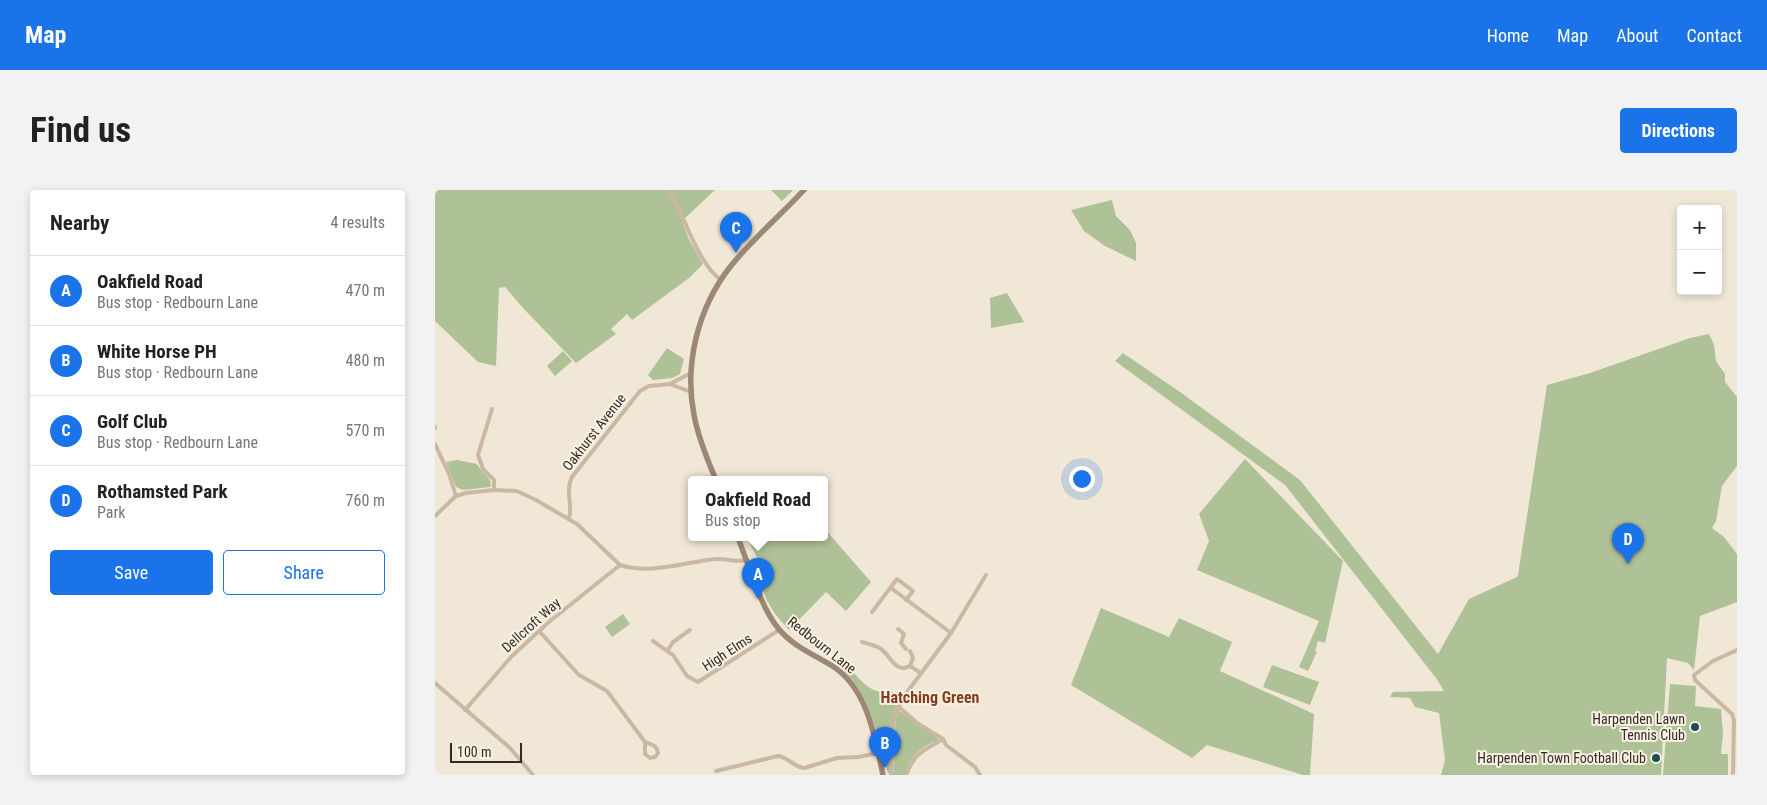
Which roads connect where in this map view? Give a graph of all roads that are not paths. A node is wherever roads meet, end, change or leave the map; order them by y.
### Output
1 (669, 190) edge
2 (804, 190) edge
3 (721, 280) junction
4 (691, 373) junction
5 (670, 384) junction
6 (691, 392) junction
7 (492, 410) dead end
8 (435, 444) edge
9 (714, 476) edge
10 (494, 490) junction
11 (456, 496) junction
12 (435, 516) edge
13 (569, 519) junction
14 (739, 541) edge
15 (747, 560) junction
16 (620, 565) junction
17 (985, 575) dead end
18 (891, 588) junction
19 (906, 600) junction
20 (872, 612) dead end
21 (898, 629) dead end
22 (690, 630) dead end
23 (779, 630) junction
24 (539, 631) junction
25 (951, 633) junction
26 (653, 641) dead end
27 (862, 642) dead end
28 (668, 650) junction
29 (1737, 650) edge
30 (910, 666) junction
31 (921, 673) junction
32 (435, 683) edge
33 (898, 706) junction
34 (465, 710) junction
35 (943, 739) junction
36 (645, 742) junction
37 (878, 753) junction
38 (716, 771) dead end
39 (1734, 774) edge
40 (533, 775) edge
41 (883, 775) edge
42 (891, 775) edge
43 (906, 775) edge
44 (980, 775) edge

1 - 3 street
2 - 3 main road
3 - 4 main road
4 - 5 street, Oakhurst Avenue
4 - 6 main road
5 - 6 street, Oakhurst Avenue
5 - 13 street, Oakhurst Avenue
6 - 9 main road
7 - 10 street
8 - 11 street
10 - 11 street
10 - 13 street
11 - 12 street
13 - 16 street
14 - 15 main road, Redbourn Lane
15 - 16 street
15 - 23 main road, Redbourn Lane
16 - 24 street, Dellcroft Way
17 - 25 street
18 - 19 street
18 - 19 street
18 - 20 street
19 - 25 street
21 - 30 street
22 - 28 street
23 - 28 street, High Elms
23 - 37 main road, Redbourn Lane
24 - 34 street, Dellcroft Way
24 - 36 street
25 - 31 street
26 - 28 street, High Elms
27 - 30 street
29 - 39 street
30 - 31 street
31 - 33 street
32 - 34 street
33 - 35 street
33 - 42 street
34 - 40 street
35 - 43 street
35 - 44 street
36 - 36 street
37 - 38 street
37 - 41 main road, Redbourn Lane

